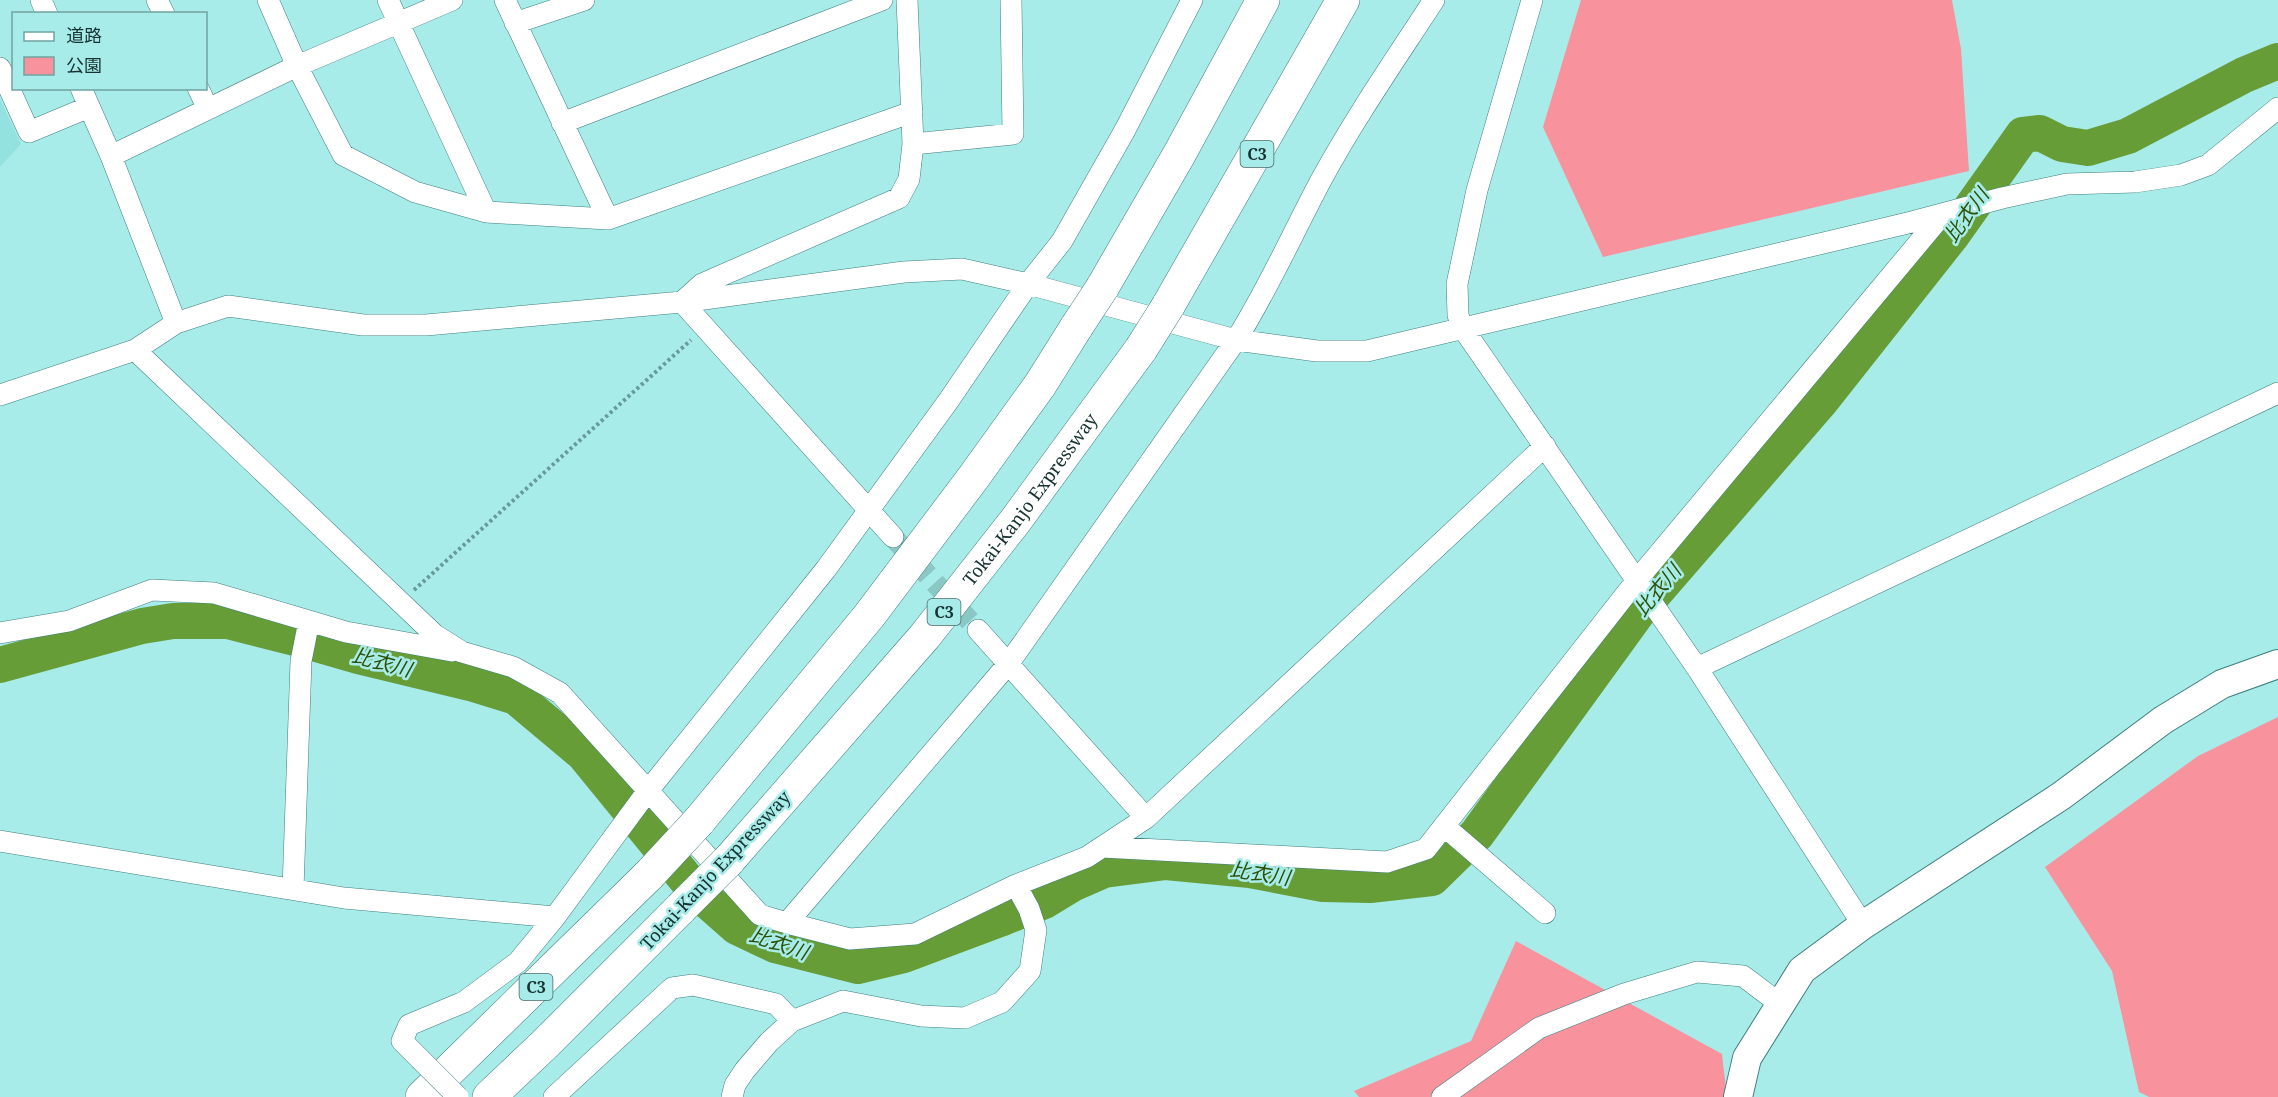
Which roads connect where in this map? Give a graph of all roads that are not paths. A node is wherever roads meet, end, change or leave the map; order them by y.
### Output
1 (268, 0) edge
2 (388, 0) edge
3 (452, 0) edge
4 (505, 0) edge
5 (584, 0) edge
6 (882, 0) edge
7 (907, 0) edge
8 (1011, 0) edge
9 (1192, 0) edge
10 (1263, 0) edge
11 (1343, 0) edge
12 (1434, 0) edge
13 (1532, 0) edge
14 (398, 23) junction
15 (515, 23) junction
16 (297, 66) junction
17 (0, 68) edge
18 (199, 90) edge
19 (85, 98) edge
20 (2278, 108) edge
21 (208, 109) junction
22 (912, 112) junction
23 (562, 123) junction
24 (914, 144) junction
25 (111, 156) junction
26 (486, 212) junction
27 (1942, 215) junction
28 (608, 219) junction
29 (1028, 284) junction
30 (682, 302) junction
31 (176, 322) junction
32 (1462, 327) junction
33 (1236, 340) junction
34 (135, 350) junction
35 (2278, 393) edge
36 (0, 395) edge
37 (1545, 446) junction
38 (868, 511) junction
39 (893, 537) tunnel mouth
40 (1637, 580) junction
41 (309, 621) junction
42 (978, 630) tunnel mouth
43 (0, 633) edge
44 (462, 652) junction
45 (1009, 663) junction
46 (2278, 664) edge
47 (1697, 668) junction
48 (647, 792) junction
49 (1146, 818) junction
50 (1443, 826) junction
51 (0, 841) edge
52 (1102, 848) junction
53 (1016, 885) junction
54 (293, 889) junction
55 (1545, 913) dead end
56 (555, 918) junction
57 (787, 923) junction
58 (1863, 925) junction
59 (1780, 1004) junction
60 (792, 1021) junction
61 (422, 1097) edge
62 (458, 1097) edge
63 (489, 1097) edge
64 (554, 1097) edge
65 (732, 1097) edge
66 (1442, 1097) edge
67 (1738, 1097) edge

1 - 16 street
2 - 14 street
3 - 14 street
4 - 15 street
5 - 15 street
6 - 23 street
7 - 22 street
8 - 24 street
9 - 29 street
10 - 61 highway, C3, bridge
11 - 63 highway, Tokai-Kanjo Expressway / C3, bridge
12 - 33 street
13 - 32 street
14 - 16 street
14 - 26 street
15 - 23 street
16 - 21 street
16 - 26 street
17 - 19 street
18 - 21 street
19 - 25 street
20 - 27 street
21 - 25 street
22 - 24 street
22 - 28 street
23 - 28 street
24 - 30 street
25 - 31 street
26 - 28 street
27 - 32 street
27 - 40 street
29 - 30 street
29 - 33 street
29 - 38 street
30 - 31 street
30 - 38 street
31 - 34 street
32 - 33 street
32 - 37 street
33 - 45 street
34 - 36 street
34 - 44 street
35 - 47 street
37 - 40 street
37 - 49 street
38 - 39 street
38 - 48 street
40 - 47 street
40 - 50 street
41 - 43 street
41 - 44 street
41 - 54 street
42 - 45 street
44 - 48 street
45 - 49 street
45 - 57 street
46 - 58 street
47 - 58 street
48 - 56 street
48 - 57 street
49 - 52 street
50 - 52 street
50 - 55 street
51 - 54 street
52 - 53 street
53 - 57 street
53 - 60 street
54 - 56 street
56 - 62 street, bridge
58 - 59 street
59 - 66 street
59 - 67 street
60 - 64 street
60 - 65 street

